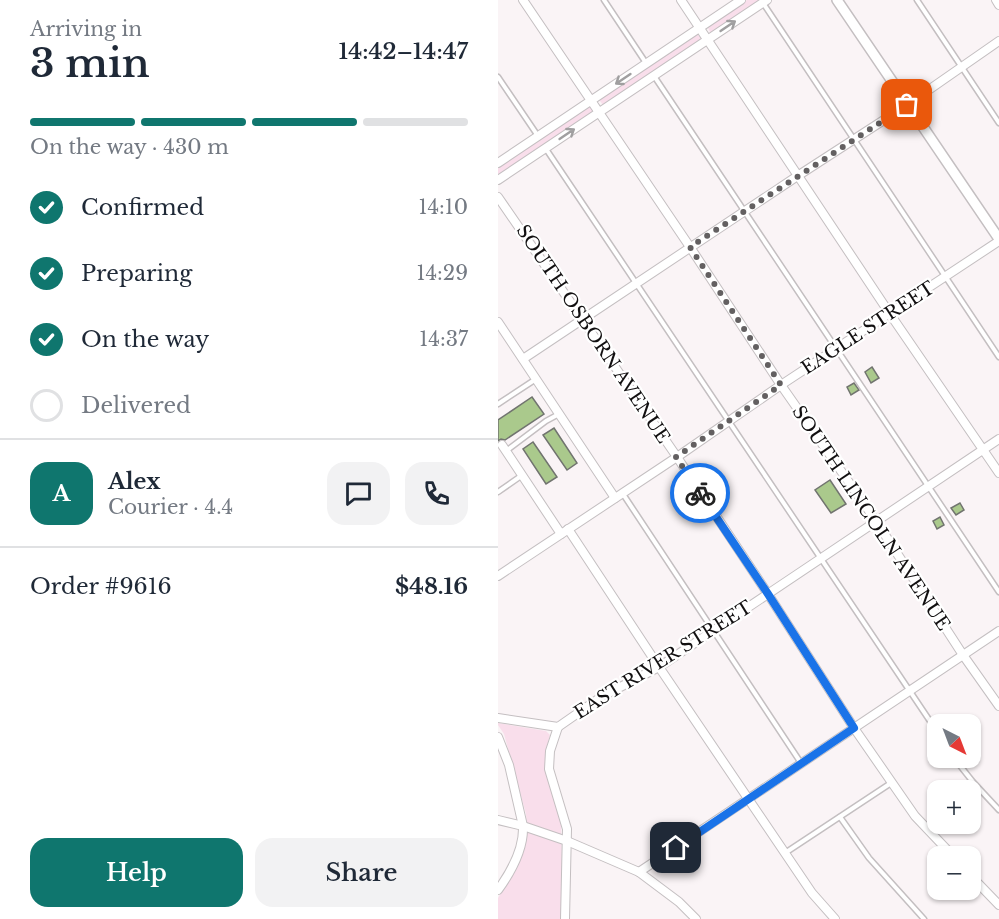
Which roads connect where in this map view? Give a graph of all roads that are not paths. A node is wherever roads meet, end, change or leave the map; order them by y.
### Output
1 (523, 0) edge
2 (604, 0) edge
3 (681, 0) edge
4 (741, 0) edge
5 (837, 0) edge
6 (917, 0) edge
7 (996, 0) edge
8 (765, 1) edge
9 (999, 4) edge
10 (699, 28) junction
11 (707, 40) junction
12 (999, 41) edge
13 (646, 63) junction
14 (962, 67) junction
15 (654, 75) junction
16 (498, 77) edge
17 (592, 100) junction
18 (907, 105) junction
19 (600, 112) junction
20 (999, 123) edge
21 (538, 136) junction
22 (854, 139) junction
23 (545, 149) junction
24 (498, 162) edge
25 (799, 175) junction
26 (498, 180) edge
27 (498, 196) edge
28 (745, 211) junction
29 (999, 240) edge
30 (690, 247) junction
31 (946, 277) junction
32 (636, 284) junction
33 (890, 314) junction
34 (583, 320) junction
35 (498, 322) edge
36 (837, 349) junction
37 (999, 357) edge
38 (523, 359) junction
39 (536, 379) junction
40 (781, 385) junction
41 (498, 404) edge
42 (560, 414) junction
43 (729, 422) junction
44 (999, 439) edge
45 (504, 448) joint
46 (983, 449) junction
47 (676, 457) junction
48 (999, 473) edge
49 (522, 476) junction
50 (928, 486) junction
51 (498, 492) edge
52 (619, 496) junction
53 (876, 521) junction
54 (568, 529) junction
55 (561, 534) junction
56 (820, 558) junction
57 (498, 576) edge
58 (999, 592) edge
59 (768, 594) junction
60 (713, 630) junction
61 (999, 631) edge
62 (963, 655) junction
63 (659, 667) junction
64 (909, 691) junction
65 (999, 706) edge
66 (927, 717) edge
67 (498, 718) edge
68 (558, 727) junction
69 (854, 728) junction
70 (498, 736) edge
71 (801, 764) junction
72 (962, 768) edge
73 (892, 782) junction
74 (748, 799) junction
75 (999, 810) edge
76 (840, 817) junction
77 (498, 820) edge
78 (523, 826) junction
79 (567, 841) junction
80 (944, 846) edge
81 (785, 854) junction
82 (639, 872) junction
83 (981, 886) edge
84 (498, 890) edge
85 (999, 905) edge
86 (565, 919) edge
87 (696, 919) edge
88 (835, 919) edge
89 (924, 919) edge

1 - 17 street, SOUTH LINCOLN AVENUE
2 - 13 lane
3 - 10 street
4 - 10 street
5 - 18 street
6 - 14 lane
7 - 9 street
11 -> 8 street
8 - 22 lane
10 - 11 street
10 - 13 street
11 - 15 street
11 - 25 street
12 - 14 street
13 -> 17 street
14 - 18 street
14 - 20 lane
15 - 19 street
15 - 28 lane
16 - 21 lane
17 - 19 street, SOUTH LINCOLN AVENUE
17 - 21 street
18 - 22 street
18 - 29 street
23 -> 19 street
19 - 30 street, SOUTH LINCOLN AVENUE
21 - 24 street
22 - 25 street
22 - 31 lane
23 - 26 street
23 - 32 lane
25 - 28 street
25 - 33 street
27 - 34 street, SOUTH OSBORN AVENUE
28 - 30 street
28 - 36 lane
29 - 31 street, EAGLE STREET
30 - 32 street
30 - 40 street, SOUTH LINCOLN AVENUE
31 - 33 street, EAGLE STREET
31 - 37 lane
32 - 34 street
32 - 43 lane
33 - 36 street, EAGLE STREET
33 - 46 street
34 - 38 street
34 - 47 street, SOUTH OSBORN AVENUE
35 - 38 street
36 - 40 street, EAGLE STREET
36 - 50 lane
38 - 39 street
39 - 41 lane
39 - 42 street
40 - 43 street, EAGLE STREET
40 - 53 street, SOUTH LINCOLN AVENUE
42 - 45 lane
42 - 52 street
43 - 47 street, EAGLE STREET
43 - 56 lane
44 - 46 street, EAST RIVER STREET
45 - 49 street
46 - 48 street
46 - 50 street, EAST RIVER STREET
47 - 52 street, EAGLE STREET
47 - 59 street, SOUTH OSBORN AVENUE
49 - 51 lane
49 - 55 street
50 - 53 street, EAST RIVER STREET
50 - 58 lane
52 - 54 street, EAGLE STREET
52 - 60 lane
53 - 56 street, EAST RIVER STREET
53 - 62 street, SOUTH LINCOLN AVENUE
54 - 55 street, EAGLE STREET
54 - 63 street
55 - 57 street, EAGLE STREET
56 - 59 street, EAST RIVER STREET
56 - 64 lane
59 - 60 street, EAST RIVER STREET
59 - 69 street, SOUTH OSBORN AVENUE
60 - 63 street, EAST RIVER STREET
60 - 71 lane
61 - 62 street
62 - 64 street
62 - 65 street, SOUTH LINCOLN AVENUE
63 - 68 street, EAST RIVER STREET
63 - 74 street
64 - 66 lane
64 - 69 street
67 - 68 street, EAST RIVER STREET
68 - 79 street
69 - 71 street
69 - 73 street, SOUTH OSBORN AVENUE
70 - 78 street
71 - 74 street
72 - 75 lane
73 - 76 lane
73 - 80 street, SOUTH OSBORN AVENUE
74 - 81 street
74 - 82 street
76 - 81 lane
76 - 89 lane
77 - 78 street
78 - 79 street
78 - 84 street
79 - 82 street
79 - 86 street
81 - 88 street
82 - 87 street
83 - 85 street

